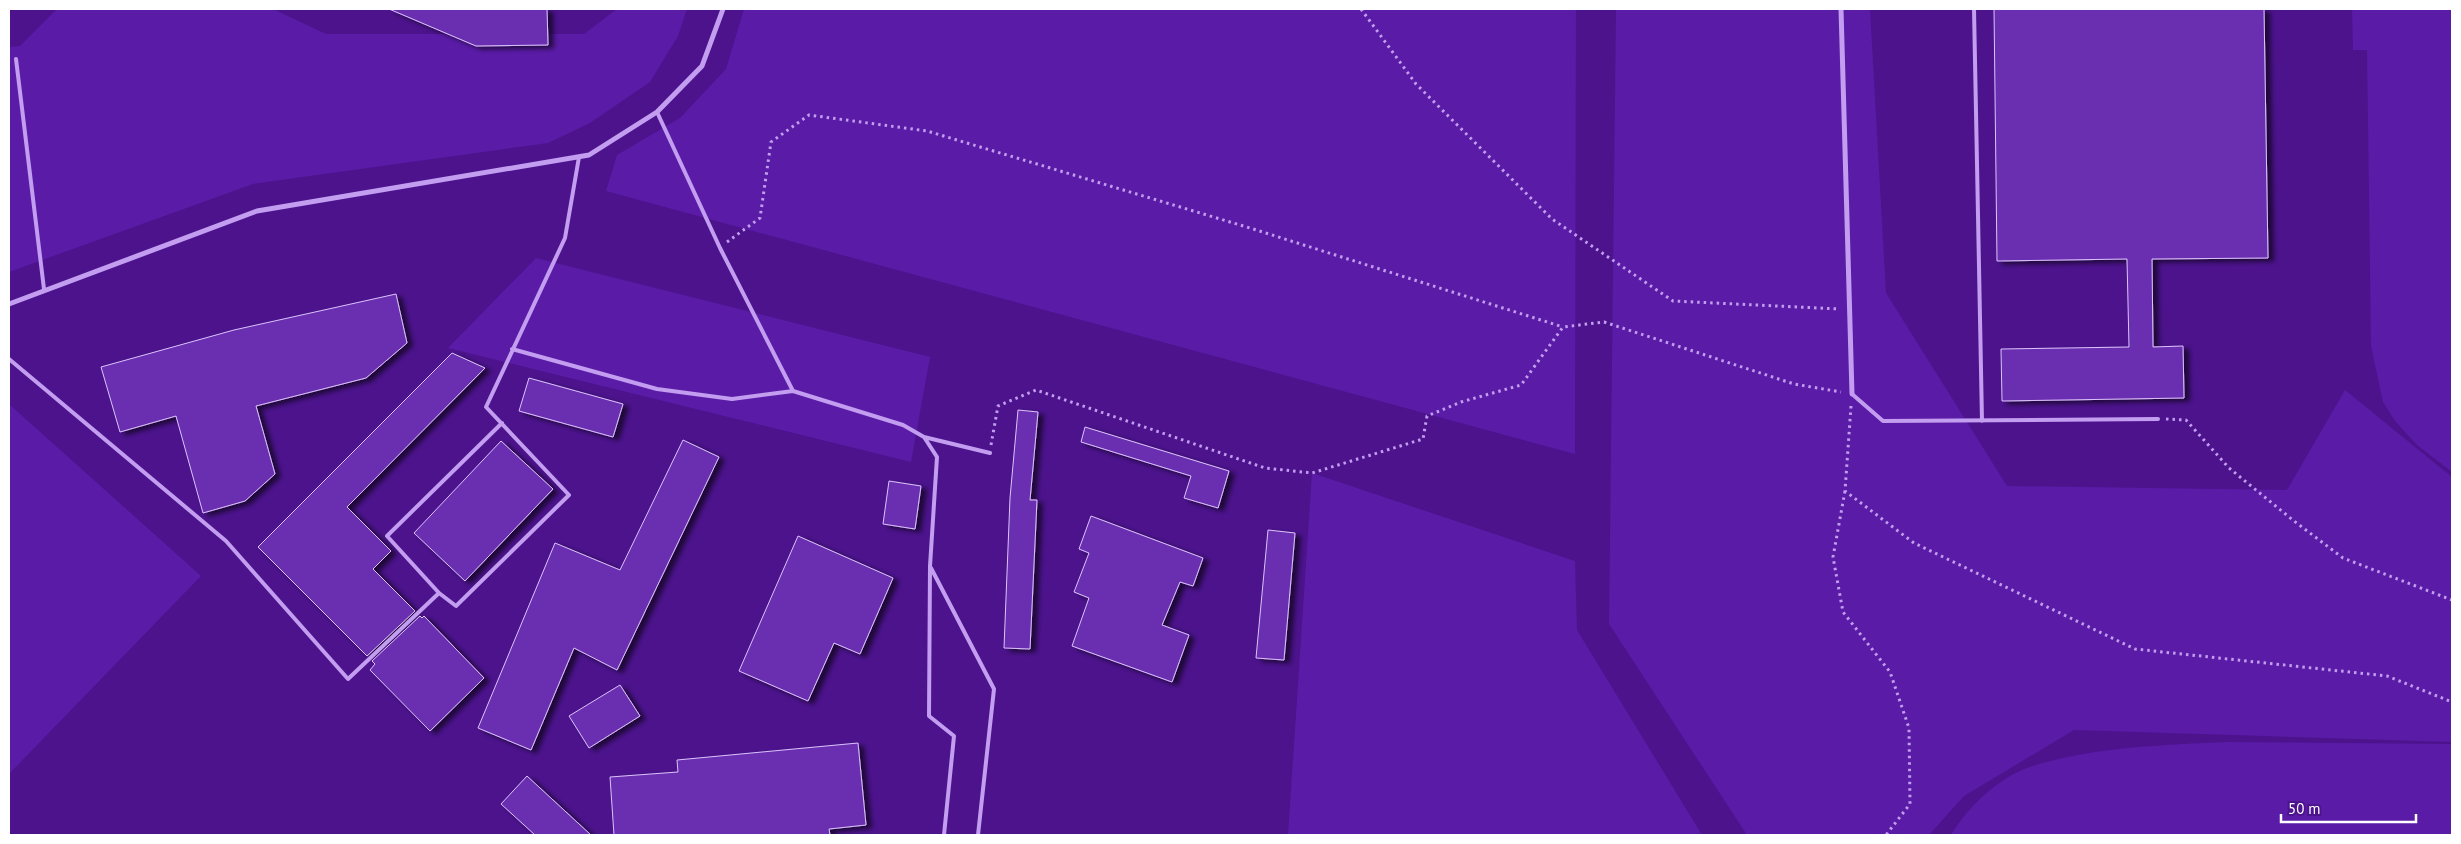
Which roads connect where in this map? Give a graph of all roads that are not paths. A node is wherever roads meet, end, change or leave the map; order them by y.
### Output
1 (722, 9) edge
2 (1841, 9) edge
3 (1974, 9) edge
4 (16, 59) dead end
5 (657, 112) junction
6 (579, 157) junction
7 (44, 289) junction
8 (9, 304) edge
9 (512, 349) junction
10 (9, 359) edge
11 (793, 391) junction
12 (1852, 394) joint
13 (2158, 419) road end
14 (1982, 421) junction
15 (502, 424) junction
16 (924, 437) junction
17 (990, 453) road end
18 (930, 566) junction
19 (439, 593) junction
20 (944, 835) edge
21 (978, 835) edge

1 - 5 street
2 - 12 street
3 - 14 lane
4 - 7 lane
5 - 6 street
5 - 11 lane
6 - 7 street
6 - 9 lane
7 - 8 street
9 - 11 lane
9 - 15 lane
10 - 19 lane
11 - 16 lane
12 - 14 lane
13 - 14 lane
15 - 19 lane
15 - 19 lane
16 - 17 lane
16 - 18 lane
18 - 20 lane
18 - 21 lane

